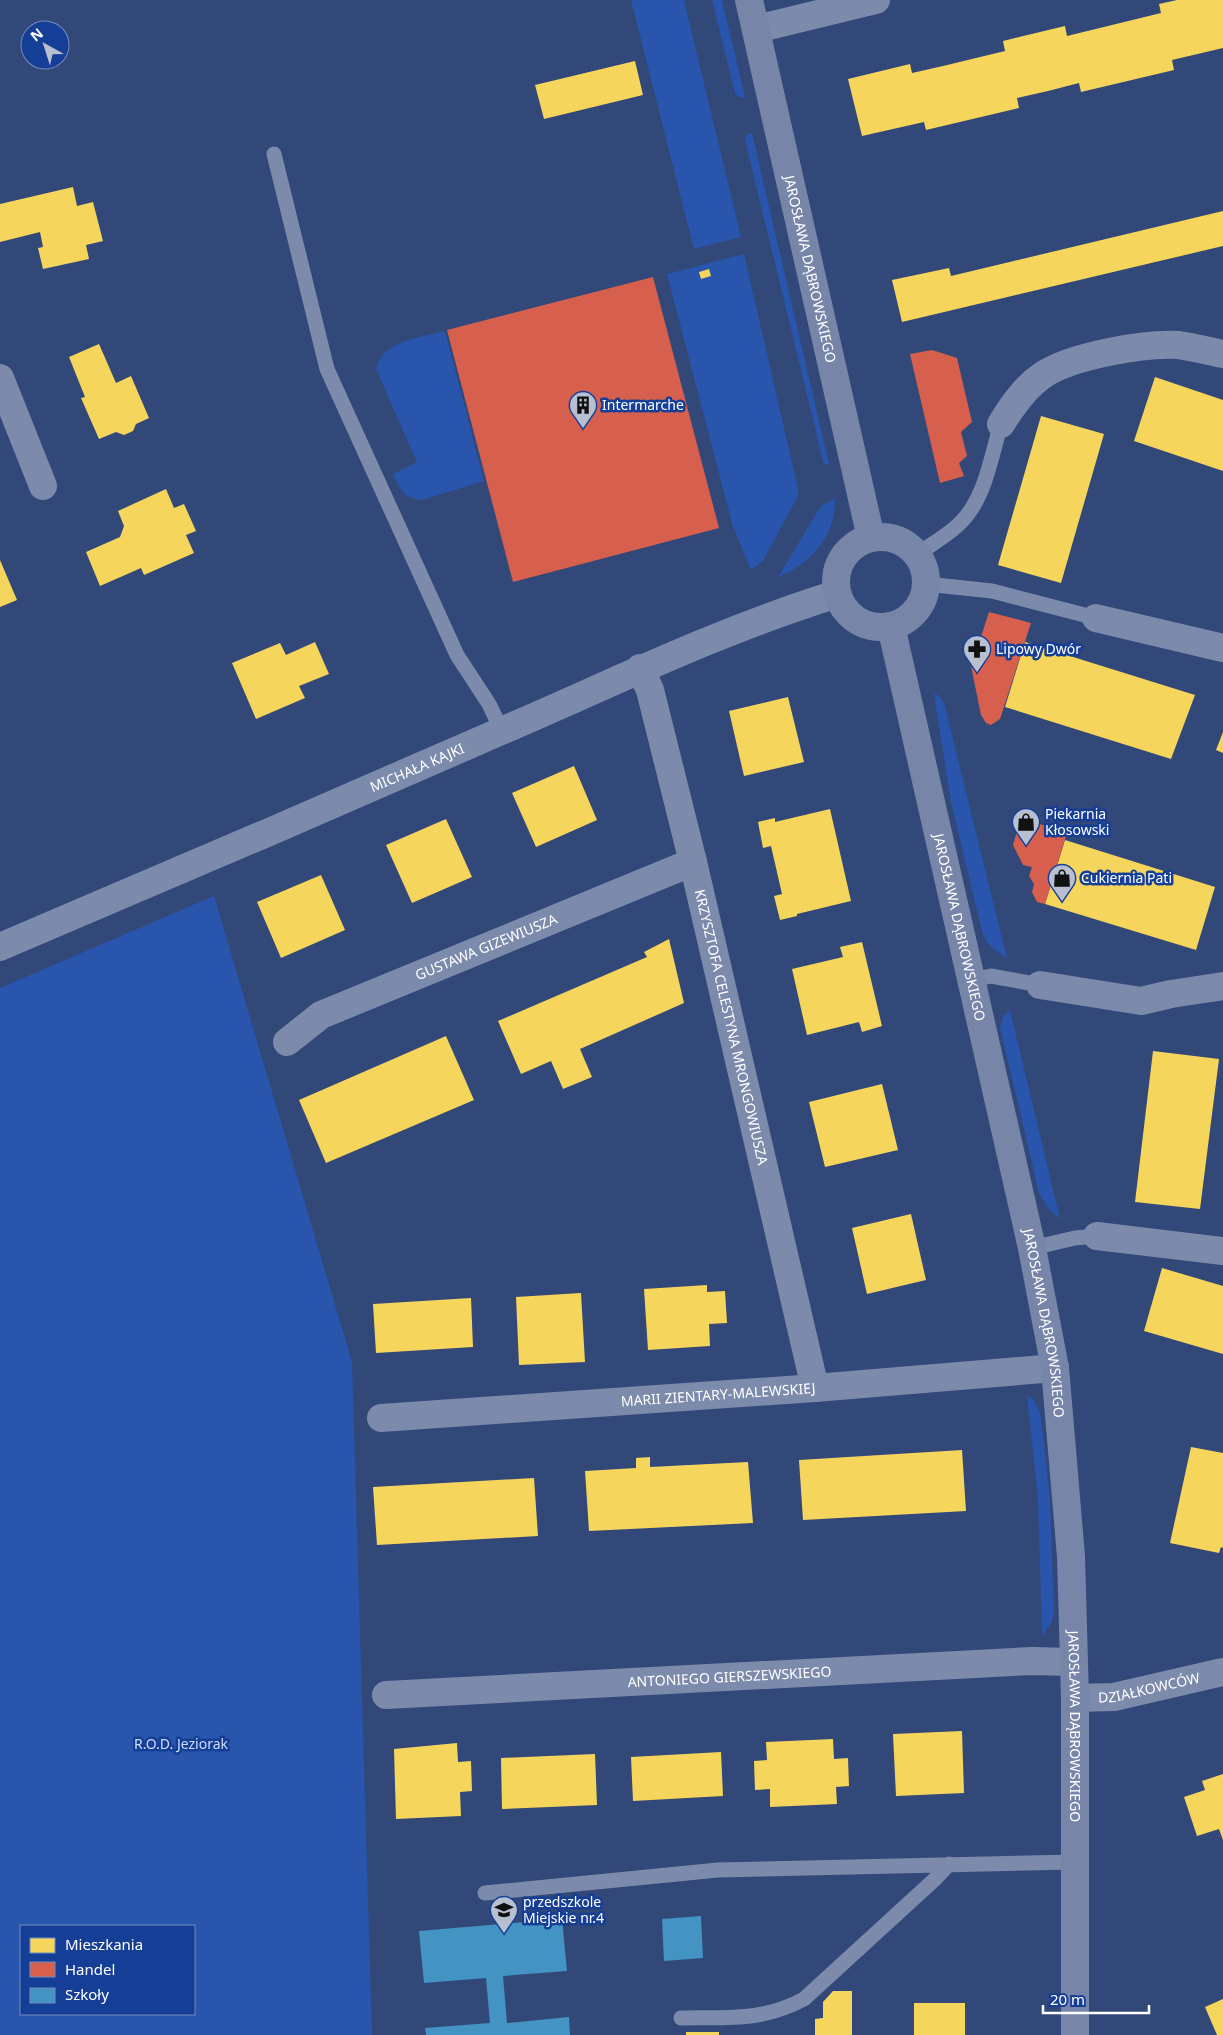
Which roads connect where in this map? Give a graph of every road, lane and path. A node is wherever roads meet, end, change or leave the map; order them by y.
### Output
1 (749, 0) edge
2 (876, 0) edge
3 (756, 29) junction
4 (274, 154) dead end
5 (1223, 354) edge
6 (0, 378) edge
7 (1001, 424) joint
8 (43, 486) dead end
9 (871, 538) junction
10 (917, 555) junction
11 (926, 584) junction
12 (837, 594) junction
13 (1096, 618) joint
14 (891, 626) junction
15 (1223, 648) edge
16 (640, 668) junction
17 (502, 731) junction
18 (692, 862) junction
19 (0, 947) edge
20 (972, 980) junction
21 (1040, 985) joint
22 (1223, 986) edge
23 (288, 1042) dead end
24 (1097, 1236) joint
25 (1032, 1248) junction
26 (1223, 1251) edge
27 (1055, 1368) junction
28 (815, 1388) junction
29 (381, 1418) dead end
30 (1073, 1662) junction
31 (1223, 1672) edge
32 (386, 1695) dead end
33 (1074, 1698) junction
34 (1075, 1862) junction
35 (949, 1864) junction
36 (485, 1893) dead end
37 (681, 2018) dead end
38 (1075, 2035) edge

1 - 3 street, JAROSŁAWA DĄBROWSKIEGO
2 - 3 street
3 - 9 street, JAROSŁAWA DĄBROWSKIEGO
4 - 17 lane
5 - 7 street
6 - 8 street
7 - 10 lane
9 - 10 street
9 - 12 street
10 - 11 street
11 - 13 lane
11 - 14 street
12 - 14 street
12 - 16 street, MICHAŁA KAJKI
13 - 15 street
14 - 20 street, JAROSŁAWA DĄBROWSKIEGO
16 - 17 street, MICHAŁA KAJKI
16 - 18 street, KRZYSZTOFA CELESTYNA MRONGOWIUSZA
17 - 19 street, MICHAŁA KAJKI
18 - 23 street, GUSTAWA GIZEWIUSZA
18 - 28 street, KRZYSZTOFA CELESTYNA MRONGOWIUSZA
20 - 21 lane
20 - 25 street, JAROSŁAWA DĄBROWSKIEGO
21 - 22 street
24 - 25 lane
24 - 26 street
25 - 27 street, JAROSŁAWA DĄBROWSKIEGO
27 - 28 street, MARII ZIENTARY-MALEWSKIEJ
27 - 30 street, JAROSŁAWA DĄBROWSKIEGO
28 - 29 street, MARII ZIENTARY-MALEWSKIEJ
30 - 32 street, ANTONIEGO GIERSZEWSKIEGO
30 - 33 street, JAROSŁAWA DĄBROWSKIEGO
31 - 33 street, DZIAŁKOWCÓW
33 - 34 street, JAROSŁAWA DĄBROWSKIEGO
34 - 35 lane
34 - 38 street, JAROSŁAWA DĄBROWSKIEGO
35 - 36 lane
35 - 37 lane

